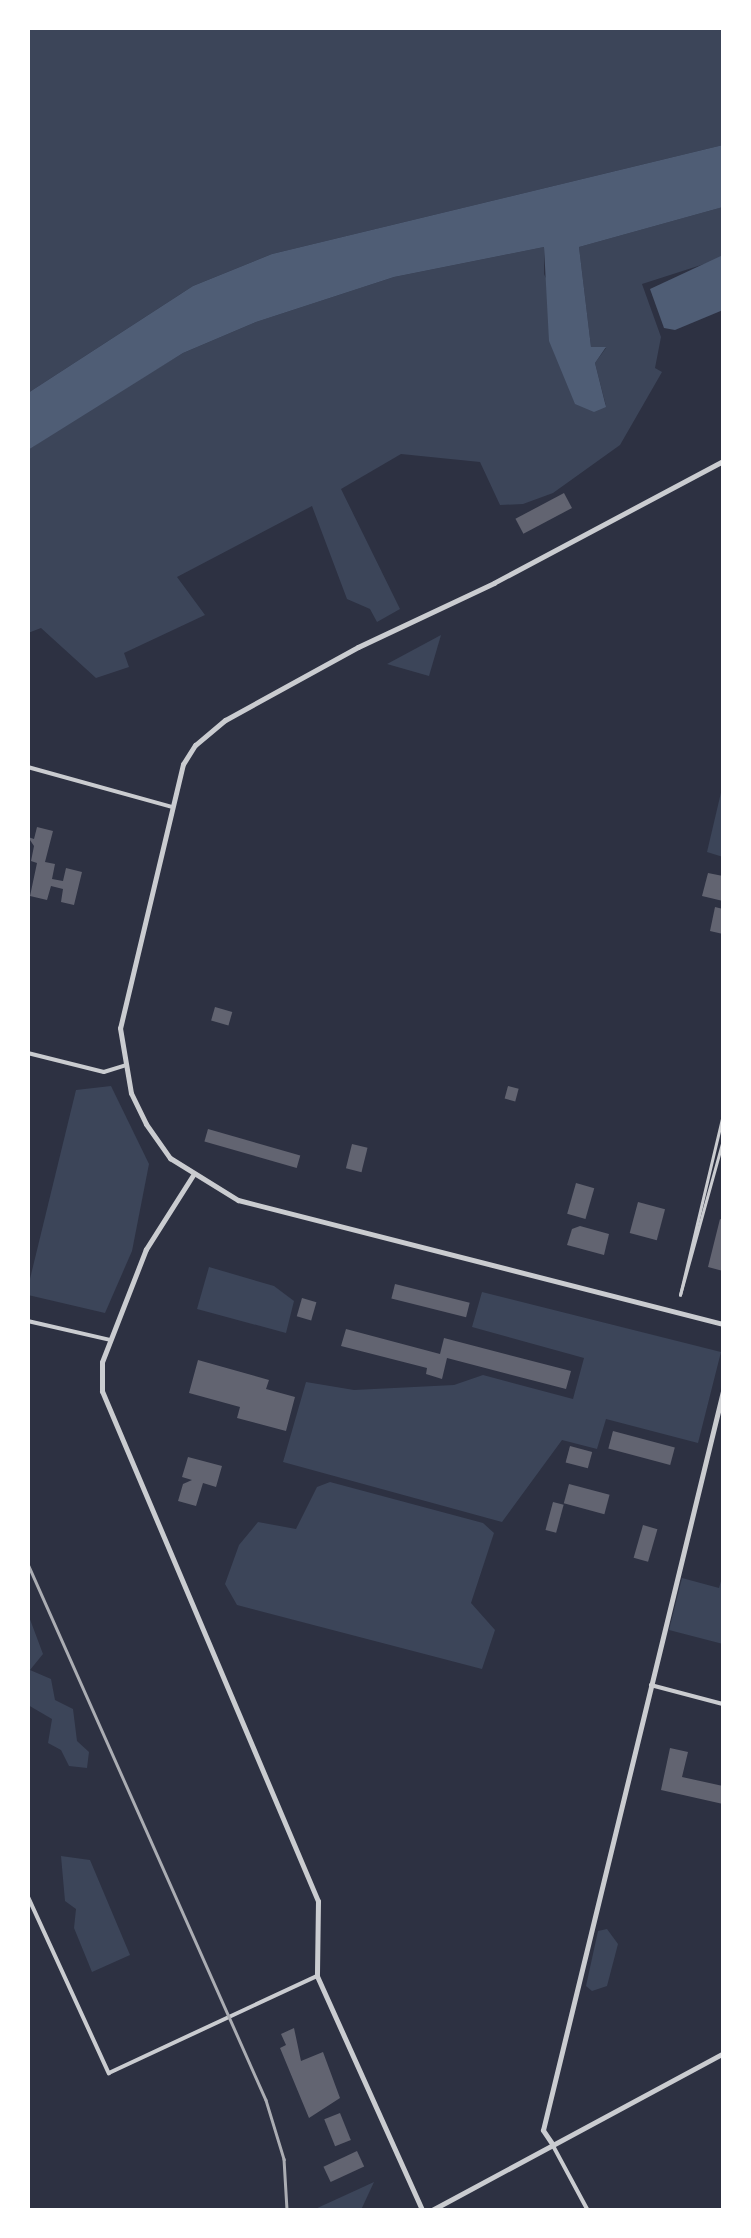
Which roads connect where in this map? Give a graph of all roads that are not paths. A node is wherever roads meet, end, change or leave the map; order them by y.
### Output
1 (723, 461) edge
2 (28, 767) edge
3 (172, 807) junction
4 (28, 1053) edge
5 (124, 1066) junction
6 (723, 1115) edge
7 (723, 1140) edge
8 (193, 1175) junction
9 (28, 1321) edge
10 (723, 1324) edge
11 (111, 1340) junction
12 (723, 1391) edge
13 (651, 1685) junction
14 (723, 1704) edge
15 (28, 1896) edge
16 (317, 1976) junction
17 (723, 2053) edge
18 (553, 2145) junction
19 (422, 2210) edge
20 (432, 2210) edge
21 (588, 2210) edge

1 - 3 street
2 - 3 street
3 - 5 street
4 - 5 street
5 - 8 street
6 - 7 street
8 - 10 street
8 - 11 street
9 - 11 street
11 - 16 street
12 - 13 street
13 - 14 street
13 - 18 street
15 - 16 street
16 - 19 street
17 - 18 street
18 - 20 street
18 - 21 street

